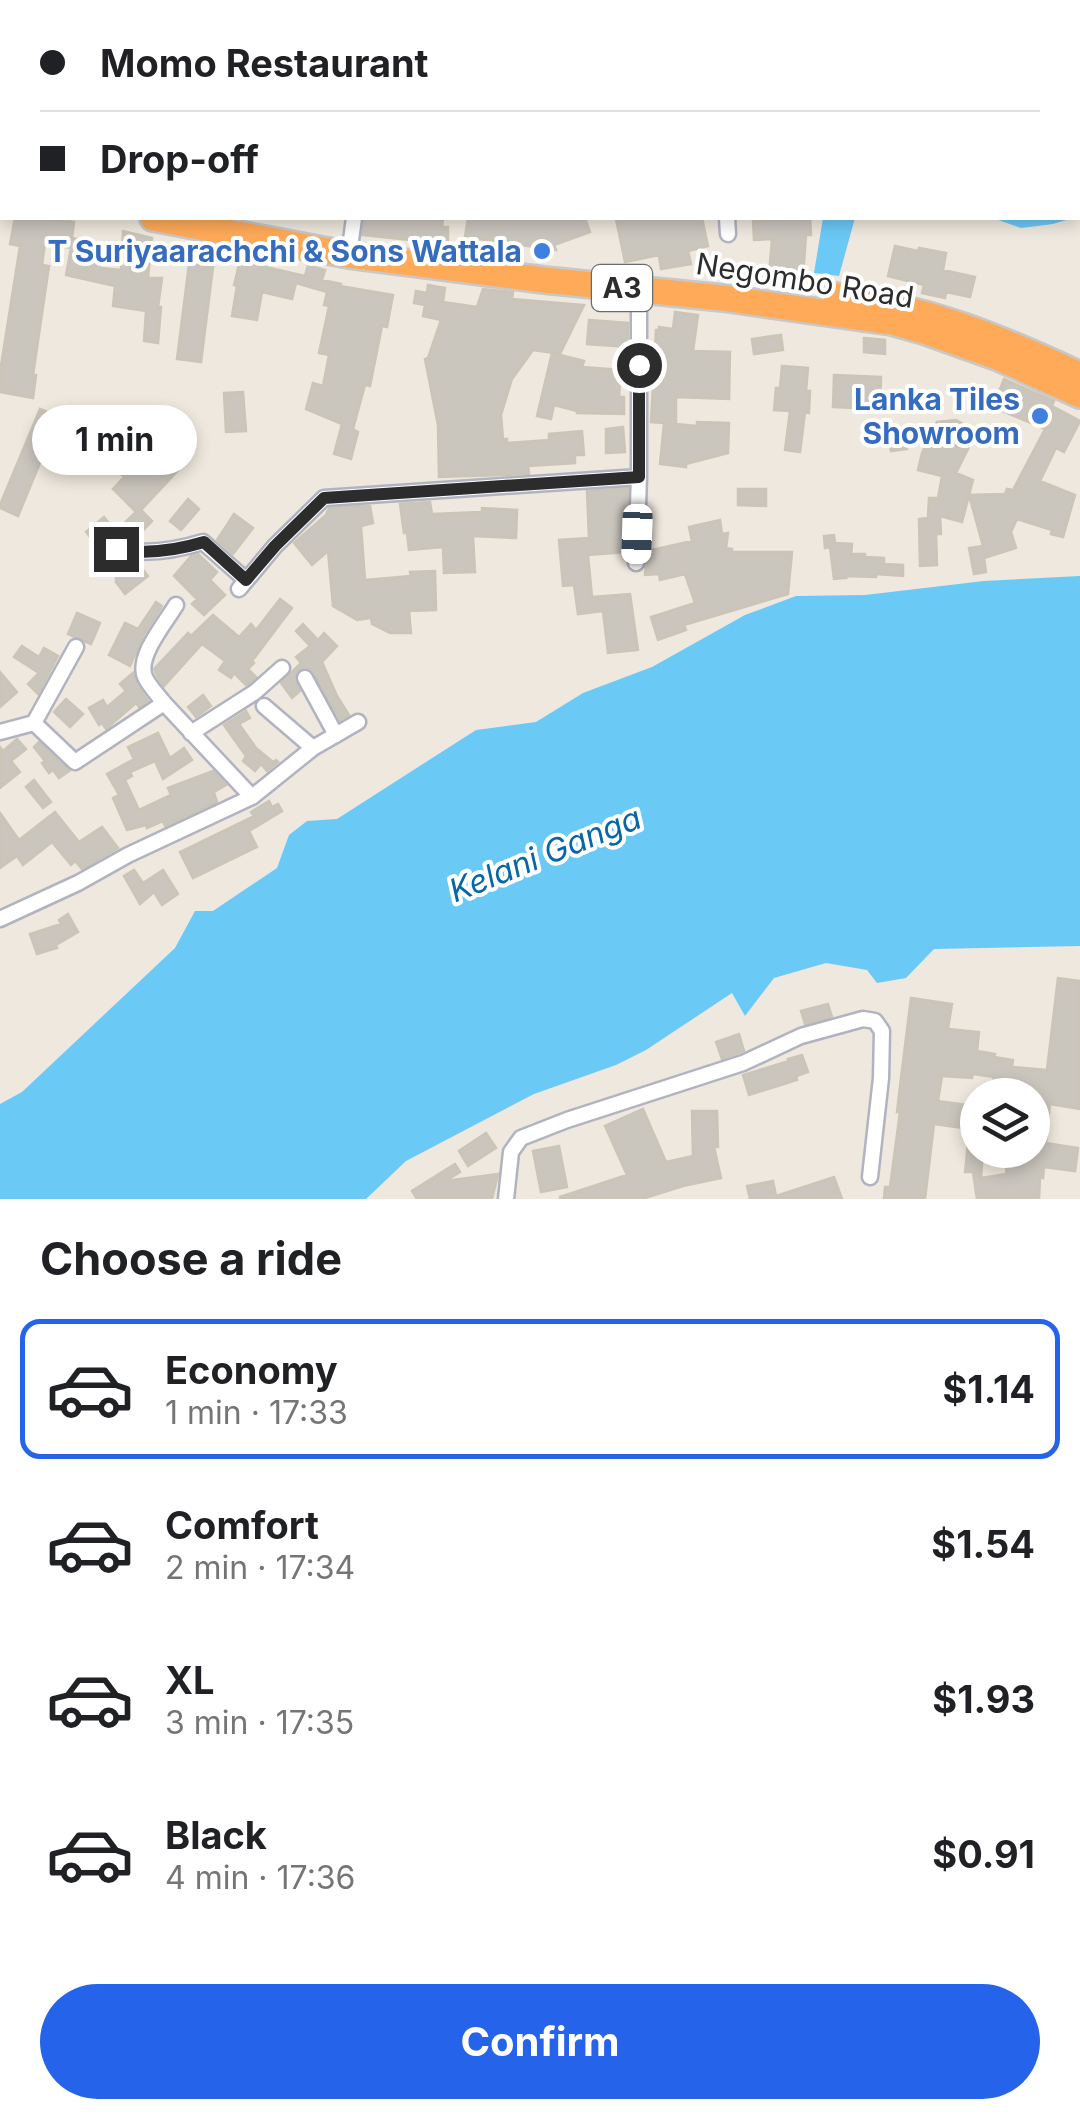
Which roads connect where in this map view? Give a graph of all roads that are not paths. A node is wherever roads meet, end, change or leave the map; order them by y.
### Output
1 (173, 220) edge
2 (248, 220) edge
3 (727, 220) edge
4 (728, 234) dead end
5 (352, 237) edge
6 (639, 290) junction
7 (1080, 376) edge
8 (1080, 396) edge
9 (639, 477) junction
10 (116, 549) dead end
11 (636, 563) dead end
12 (176, 606) dead end
13 (76, 647) dead end
14 (282, 668) dead end
15 (305, 678) dead end
16 (164, 704) junction
17 (264, 706) dead end
18 (358, 722) dead end
19 (34, 723) junction
20 (0, 732) edge
21 (191, 733) junction
22 (336, 736) junction
23 (314, 748) junction
24 (252, 797) junction
25 (0, 919) edge
26 (870, 1177) dead end
27 (507, 1196) edge

1 - 5 highway, Negombo Road / A3
2 - 5 highway, Negombo Road / A3
3 - 4 street
5 - 6 highway, Negombo Road / A3
5 - 7 highway, Negombo Road / A3
6 - 8 highway, Negombo Road / A3
6 - 9 street
9 - 10 street
9 - 11 street
12 - 16 street
13 - 19 street
14 - 21 street
15 - 22 street
16 - 19 street
16 - 21 street
17 - 23 street
18 - 22 street
19 - 20 street
21 - 24 street
22 - 23 street
23 - 24 street
24 - 25 street
26 - 27 street

